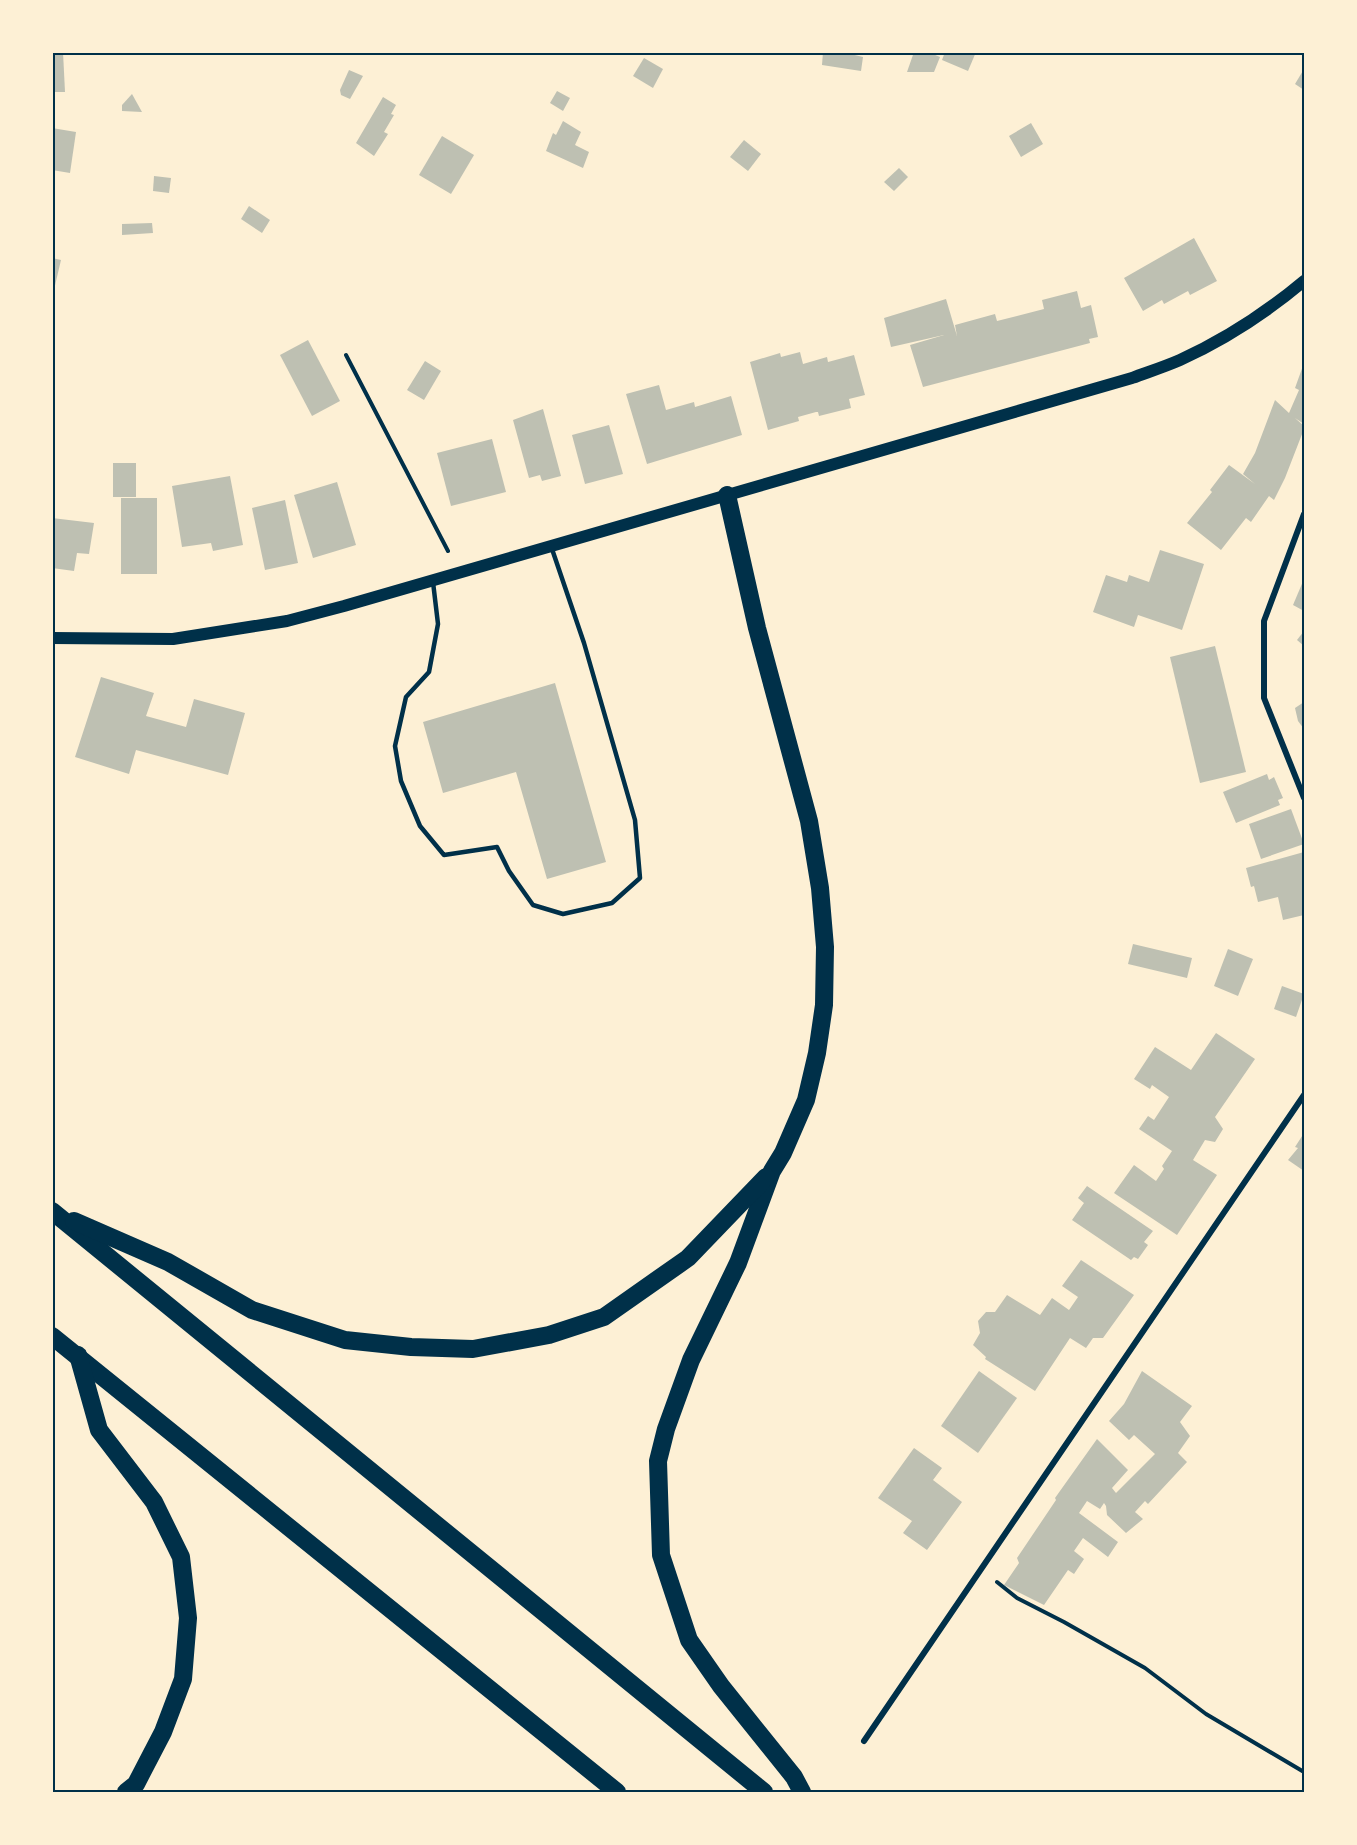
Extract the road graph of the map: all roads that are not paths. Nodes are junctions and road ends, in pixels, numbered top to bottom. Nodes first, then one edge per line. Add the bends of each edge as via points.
1 (1305, 281) edge
2 (727, 495) junction
3 (1305, 514) edge
4 (551, 546) junction
5 (433, 580) junction
6 (52, 638) edge
7 (1305, 798) edge
8 (1305, 1095) edge
9 (772, 1171) junction
10 (54, 1212) edge
11 (52, 1336) edge
12 (78, 1355) junction
13 (864, 1741) dead end
14 (126, 1792) edge
15 (617, 1792) edge
16 (764, 1792) edge
17 (802, 1792) edge

1 - 2 main road via 1247,323 1178,361 1112,384
2 - 4 main road
2 - 9 highway via 757,628 809,822 825,947 824,1005 806,1100
3 - 7 street via 1264,621 1264,698
4 - 5 main road
4 - 5 lane via 584,643 635,820 640,878 612,903 563,914 533,905 497,848 444,855 420,826 401,781 395,746 406,697 429,672 438,624
5 - 6 main road via 287,621 173,639
8 - 13 street
9 - 10 highway via 688,1258 604,1317 549,1335 474,1349 345,1340 273,1317 252,1310 168,1262
9 - 17 highway via 738,1263 691,1360 666,1429 658,1461 661,1556 689,1640
10 - 16 highway
11 - 12 highway
12 - 14 highway via 99,1430 154,1502 181,1557 188,1618 183,1679 163,1732 136,1784
12 - 15 highway

